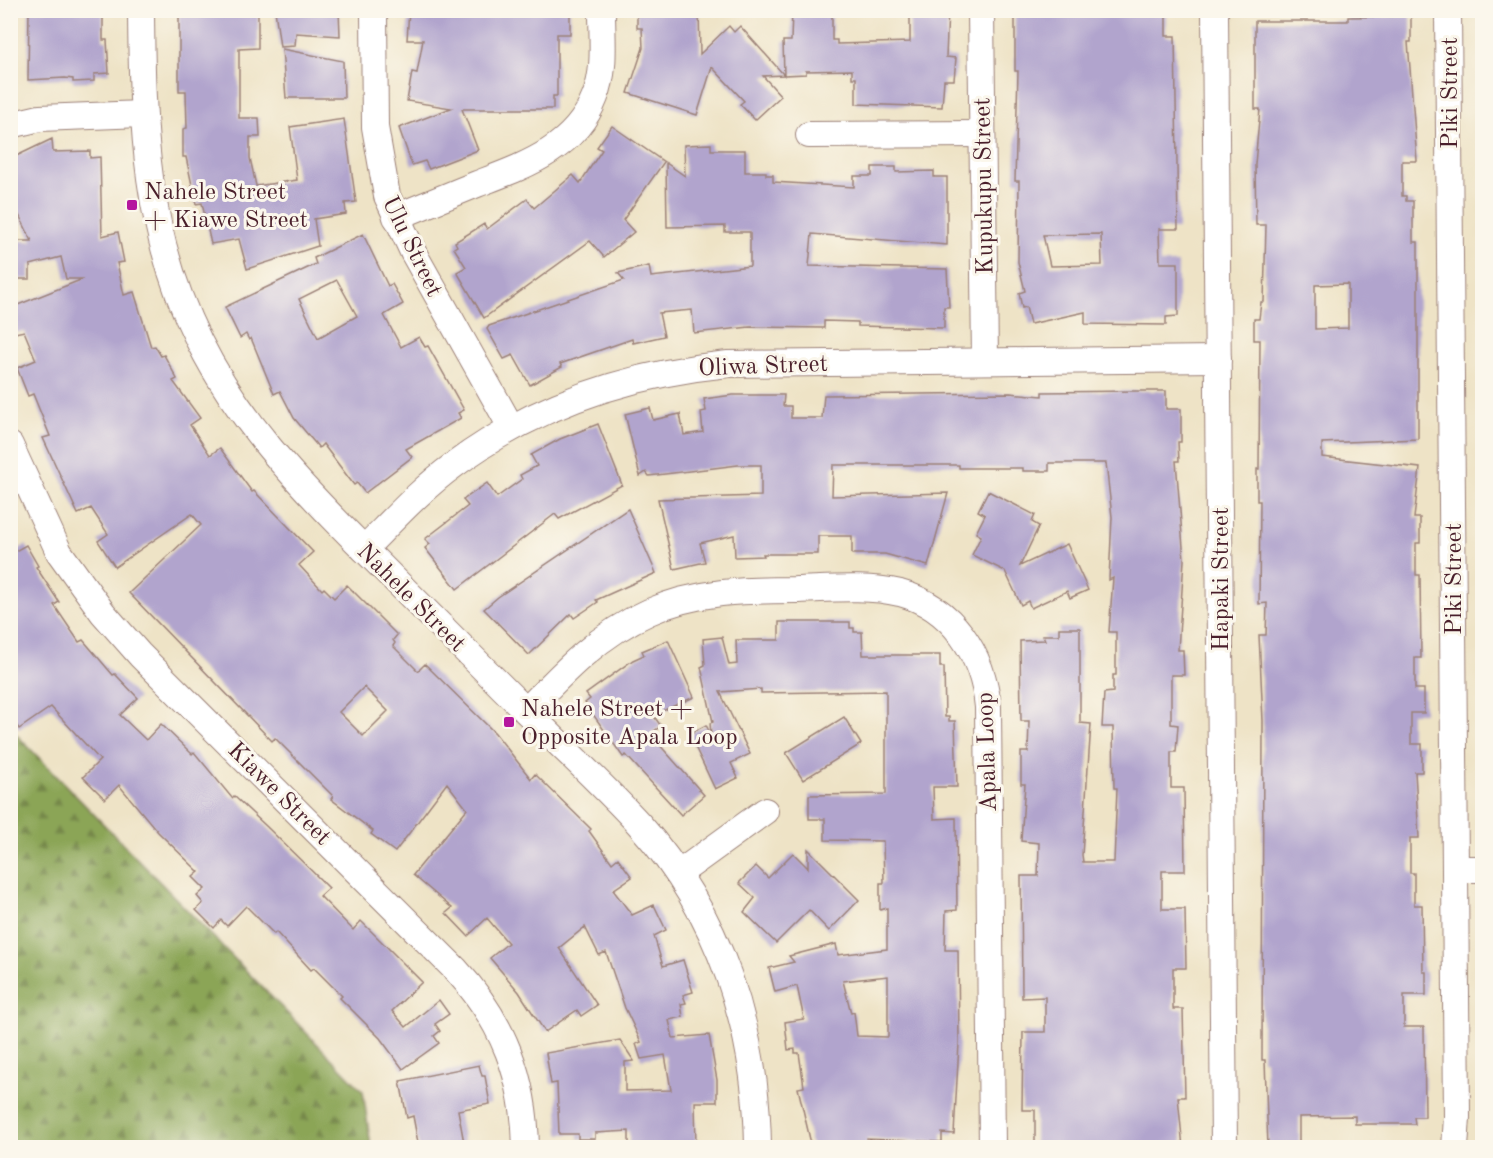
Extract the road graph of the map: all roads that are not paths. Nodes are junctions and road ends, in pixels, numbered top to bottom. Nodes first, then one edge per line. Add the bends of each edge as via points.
1 (141, 10) edge
2 (374, 10) edge
3 (602, 10) edge
4 (981, 10) edge
5 (1215, 10) edge
6 (1448, 10) edge
7 (142, 114) junction
8 (10, 125) edge
9 (982, 134) junction
10 (809, 135) dead end
11 (396, 217) junction
12 (1218, 359) junction
13 (985, 361) junction
14 (511, 427) junction
15 (10, 444) edge
16 (364, 549) junction
17 (526, 711) junction
18 (765, 811) dead end
19 (1455, 868) junction
20 (1482, 868) edge
21 (678, 874) junction
22 (525, 1148) edge
23 (758, 1148) edge
24 (992, 1148) edge
25 (1224, 1148) edge
26 (1455, 1148) edge

1 - 7 street, Nahele Street
2 - 11 street, Ulu Street via 375,127 387,195
3 - 11 street via 599,82 589,110 571,135 542,157
4 - 9 street, Kupukupu Street
5 - 12 street, Hapaki Street
6 - 19 street, Piki Street
7 - 8 street via 40,118
7 - 16 street, Nahele Street via 158,230 199,341 253,430
9 - 10 street
9 - 13 street, Kupukupu Street
11 - 14 street, Ulu Street
12 - 13 street, Oliwa Street
12 - 25 street, Hapaki Street
13 - 14 street, Oliwa Street via 728,364 692,368 583,394
14 - 16 street, Oliwa Street via 452,466
15 - 22 street, Kiawe Street via 59,552 108,619 456,970 486,1007 518,1076
16 - 17 street, Nahele Street
17 - 21 street, Nahele Street via 641,826
17 - 24 street, Apala Loop via 601,639 650,612 708,594 883,591 920,600 951,622 980,668 988,707
18 - 21 street
19 - 20 street
19 - 26 street, Piki Street
21 - 23 street, Nahele Street via 719,949 739,1003 752,1061

